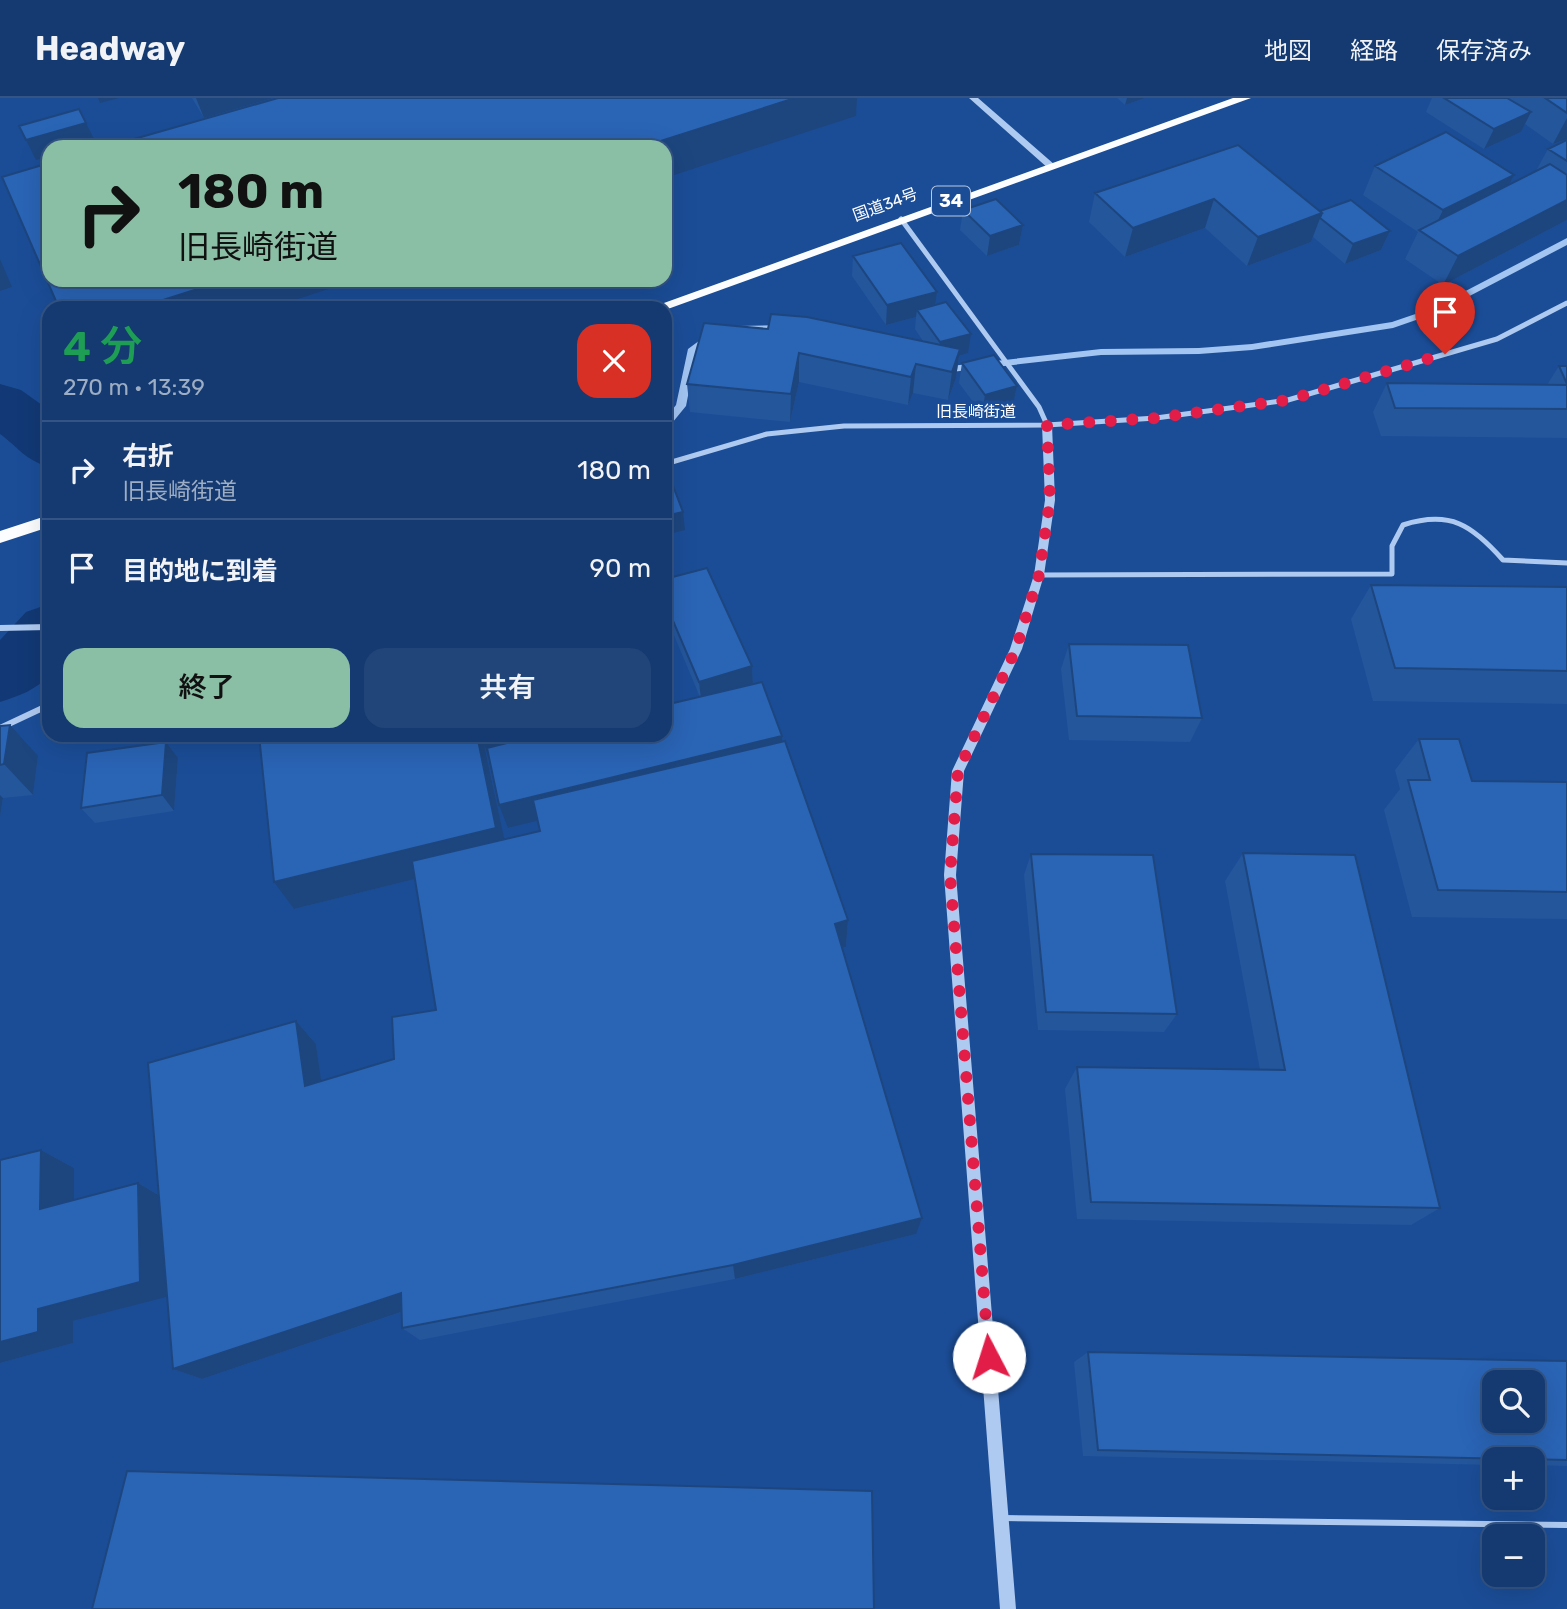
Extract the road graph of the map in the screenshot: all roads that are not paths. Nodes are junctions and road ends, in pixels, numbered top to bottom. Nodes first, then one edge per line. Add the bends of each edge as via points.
1 (973, 98) edge
2 (1245, 98) edge
3 (1052, 167) junction
4 (901, 219) junction
5 (672, 303) edge
6 (1567, 303) edge
7 (1047, 425) junction
8 (672, 462) edge
9 (42, 523) edge
10 (0, 537) edge
11 (1567, 563) edge
12 (1039, 575) junction
13 (42, 627) edge
14 (3, 628) edge
15 (42, 708) edge
16 (0, 728) edge
17 (1003, 1518) junction
18 (1567, 1525) edge
19 (1008, 1609) edge

1 - 3 street
2 - 3 highway, 国道34号 / 34
3 - 4 highway, 国道34号 / 34
4 - 5 highway, 国道34号 / 34
4 - 7 street via 1039,407
6 - 7 street, 旧長崎街道 via 1497,339 1288,400 1156,418
7 - 8 street, 旧長崎街道 via 818,429 767,435
7 - 12 street via 1050,500
9 - 10 highway
11 - 12 lane via 1503,560 1464,523 1427,515 1403,525 1392,545 1392,574
12 - 17 street via 1016,649 958,771 950,875
13 - 14 street
15 - 16 street
17 - 18 lane
17 - 19 street

